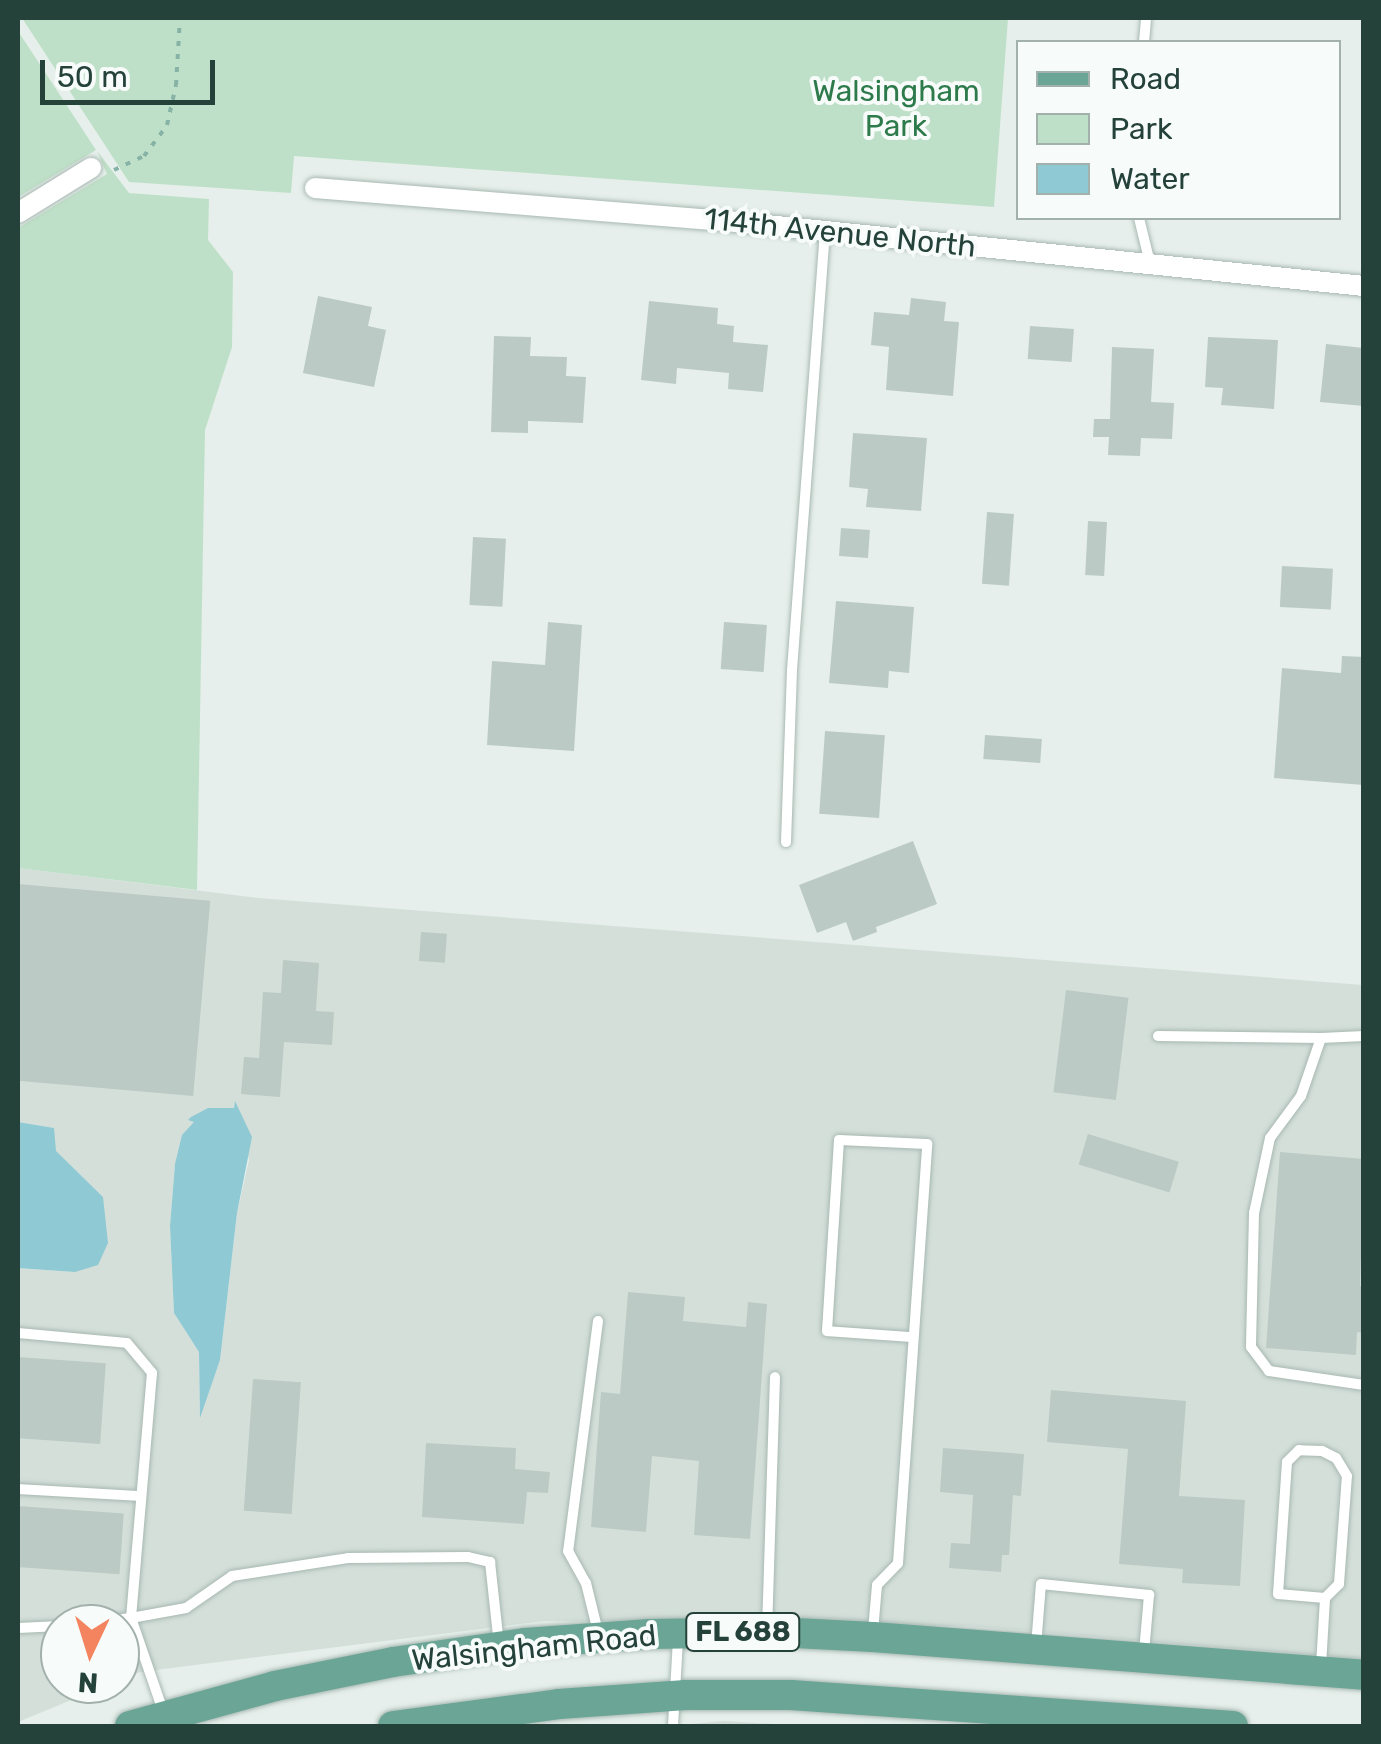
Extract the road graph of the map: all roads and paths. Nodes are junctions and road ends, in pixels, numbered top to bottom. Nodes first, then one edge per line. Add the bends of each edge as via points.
1 (180, 18) edge
2 (91, 168) joint
3 (315, 188) dead end
4 (18, 212) edge
5 (1139, 220) edge
6 (825, 231) junction
7 (1150, 264) junction
8 (1364, 286) edge
9 (786, 842) dead end
10 (1158, 1036) dead end
11 (1364, 1036) edge
12 (1322, 1038) junction
13 (598, 1321) dead end
14 (18, 1334) edge
15 (911, 1337) junction
16 (775, 1376) dead end
17 (1364, 1385) edge
18 (18, 1489) edge
19 (142, 1496) junction
20 (1325, 1598) junction
21 (132, 1604) edge
22 (140, 1616) edge
23 (767, 1632) junction
24 (678, 1634) junction
25 (599, 1637) junction
26 (873, 1637) junction
27 (140, 1644) edge
28 (500, 1646) junction
29 (1036, 1649) junction
30 (1144, 1658) junction
31 (1320, 1672) junction
32 (1364, 1676) edge
33 (675, 1711) edge
34 (165, 1716) junction
35 (1044, 1719) edge
36 (130, 1726) edge
37 (393, 1726) edge
38 (1233, 1726) edge

1 - 2 path via 167,125 144,156 105,174
2 - 4 street
3 - 6 street, 114th Avenue North
5 - 7 lane
6 - 7 street, 114th Avenue North
6 - 9 lane
7 - 8 street, 114th Avenue North
10 - 12 lane
11 - 12 lane
12 - 17 lane via 1302,1096 1270,1138 1254,1213 1250,1347 1269,1371
13 - 25 lane via 568,1551 586,1583
14 - 19 lane via 128,1344 152,1373
15 - 15 lane via 927,1144 839,1140 827,1331
15 - 26 lane via 898,1563 877,1585
16 - 23 lane
18 - 19 lane
19 - 21 lane
20 - 20 lane via 1339,1584 1347,1476 1336,1458 1299,1450 1287,1462 1278,1594
20 - 31 lane
22 - 28 lane via 186,1608 232,1576 348,1558 468,1557 490,1562
23 - 24 main road, Walsingham Road / FL 688
23 - 26 main road, Walsingham Road / FL 688
24 - 25 main road, Walsingham Road / FL 688
24 - 33 lane
25 - 28 main road, Walsingham Road / FL 688
26 - 29 main road, Walsingham Road / FL 688
27 - 34 lane
28 - 34 main road, Walsingham Road / FL 688 via 275,1686
29 - 30 main road, Walsingham Road / FL 688
29 - 30 lane via 1041,1584 1149,1595
30 - 31 main road, Walsingham Road / FL 688
31 - 32 main road, Walsingham Road / FL 688
33 - 35 main road, Walsingham Road / FL 688 via 791,1695
33 - 37 main road, Walsingham Road / FL 688 via 560,1704
34 - 36 main road, Walsingham Road / FL 688
35 - 38 main road, Walsingham Road / FL 688

